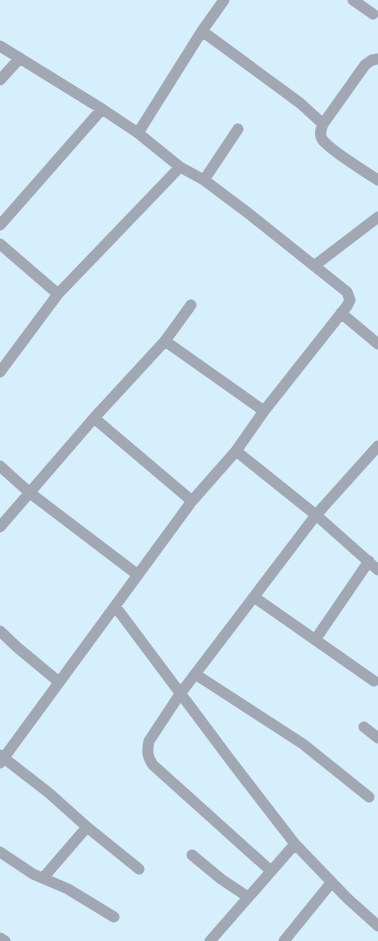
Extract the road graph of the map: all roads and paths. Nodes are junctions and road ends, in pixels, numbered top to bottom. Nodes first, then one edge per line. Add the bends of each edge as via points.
1 (224, 0) edge
2 (353, 0) edge
3 (373, 14) dead end
4 (202, 30) junction
5 (0, 46) edge
6 (20, 58) junction
7 (378, 58) edge
8 (0, 80) edge
9 (102, 109) junction
10 (323, 124) junction
11 (238, 129) dead end
12 (138, 133) junction
13 (180, 167) junction
14 (204, 180) junction
15 (378, 180) edge
16 (378, 217) edge
17 (0, 225) edge
18 (0, 244) edge
19 (314, 266) junction
20 (58, 294) junction
21 (191, 306) dead end
22 (341, 313) junction
23 (165, 341) junction
24 (378, 344) edge
25 (0, 372) edge
26 (264, 411) junction
27 (94, 418) junction
28 (378, 446) edge
29 (236, 451) junction
30 (0, 466) edge
31 (30, 493) junction
32 (192, 501) junction
33 (316, 514) junction
34 (0, 526) edge
35 (369, 561) junction
36 (378, 570) edge
37 (138, 575) junction
38 (254, 597) junction
39 (115, 606) junction
40 (0, 631) edge
41 (315, 640) junction
42 (195, 674) junction
43 (374, 681) dead end
44 (59, 682) junction
45 (180, 694) junction
46 (364, 727) dead end
47 (378, 738) edge
48 (2, 759) edge
49 (369, 797) dead end
50 (87, 827) junction
51 (295, 844) junction
52 (0, 852) edge
53 (192, 855) dead end
54 (139, 869) dead end
55 (271, 871) junction
56 (43, 878) junction
57 (331, 882) junction
58 (248, 897) junction
59 (114, 917) dead end
60 (378, 926) edge
61 (0, 938) edge
62 (5, 941) edge
63 (210, 941) edge
64 (284, 941) edge

1 - 4 street
2 - 3 street
4 - 10 street via 300,103
4 - 12 street
5 - 6 street
6 - 8 street
6 - 9 street
7 - 10 street via 365,65
9 - 12 street
9 - 17 street
10 - 15 street via 320,131 324,142
11 - 14 street
12 - 13 street
13 - 14 street
13 - 20 street
14 - 19 street
16 - 19 street
18 - 20 street
19 - 22 street via 349,296 350,303
20 - 25 street
21 - 23 street
22 - 24 street
22 - 26 street
23 - 26 street
23 - 27 street
26 - 29 street
27 - 31 street
27 - 32 street
28 - 33 street
29 - 32 street
29 - 33 street
30 - 31 street
31 - 34 street
31 - 37 street
32 - 37 street
33 - 35 street
33 - 38 street
35 - 36 street
35 - 41 street
37 - 39 street
38 - 41 street
38 - 42 street
39 - 44 street
39 - 45 street
40 - 44 street
41 - 43 street
42 - 45 street
42 - 49 street via 303,744
44 - 48 street
45 - 51 street
45 - 55 street via 149,741 147,749 150,760
46 - 47 street
48 - 50 street via 49,793
50 - 54 street
50 - 56 street
51 - 55 street
51 - 57 street
52 - 56 street
53 - 58 street
55 - 58 street
56 - 59 street via 68,889
57 - 60 street
57 - 64 street
58 - 63 street
61 - 62 street

